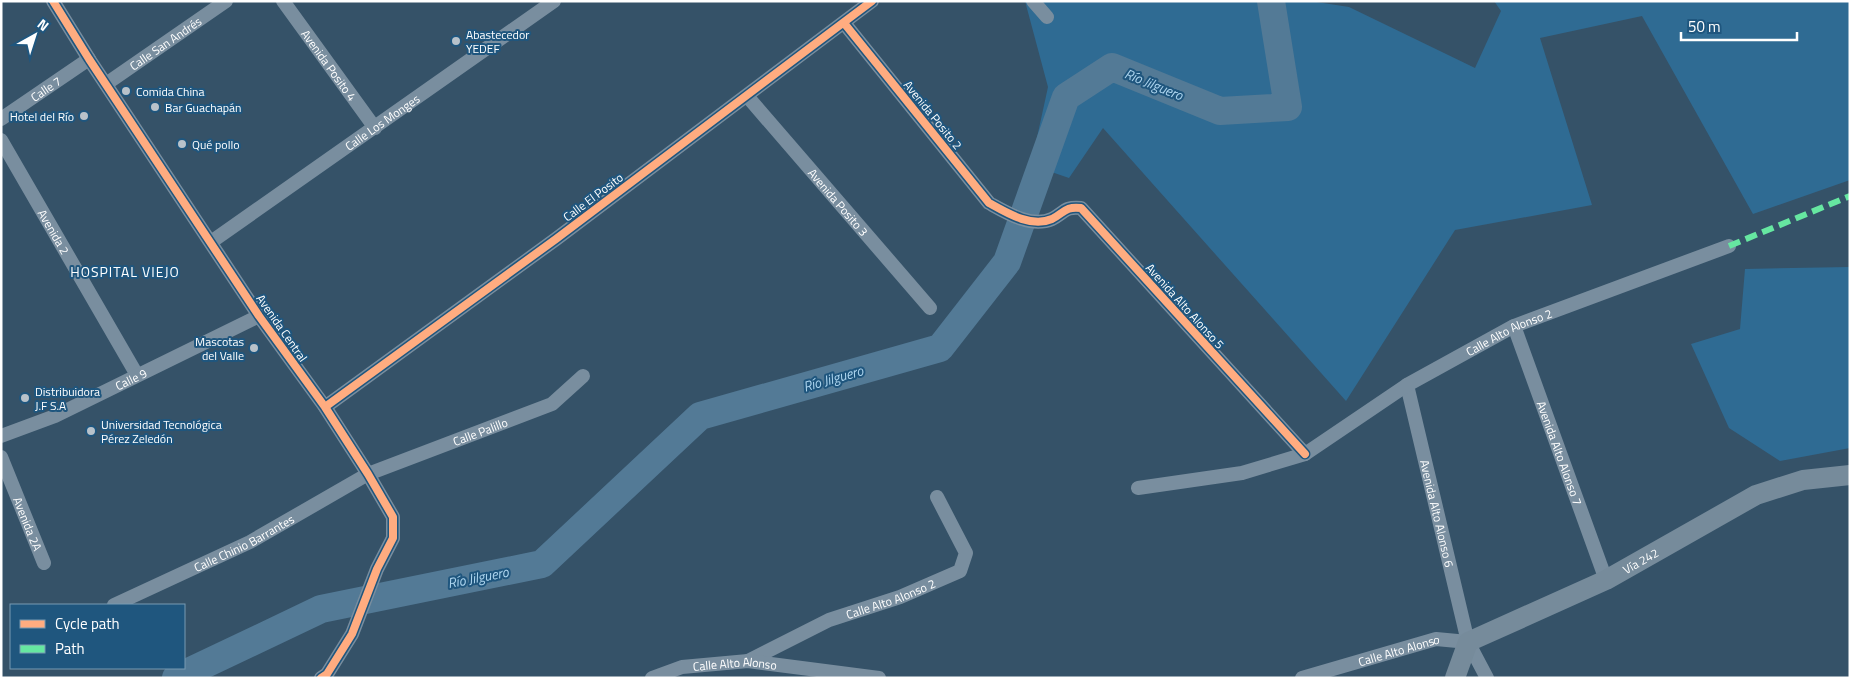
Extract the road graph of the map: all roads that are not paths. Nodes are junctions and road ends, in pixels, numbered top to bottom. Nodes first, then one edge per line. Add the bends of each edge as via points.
1 (53, 1) edge
2 (226, 1) edge
3 (283, 1) edge
4 (554, 1) edge
5 (872, 1) edge
6 (1034, 1) edge
7 (1047, 17) dead end
8 (844, 24) junction
9 (89, 59) junction
10 (106, 84) junction
11 (747, 96) junction
12 (1, 119) edge
13 (376, 128) junction
14 (1, 140) edge
15 (1035, 222) joint
16 (211, 242) junction
17 (1729, 246) dead end
18 (930, 308) dead end
19 (259, 316) junction
20 (1514, 326) junction
21 (137, 375) junction
22 (583, 376) dead end
23 (1408, 385) junction
24 (325, 407) junction
25 (1, 436) edge
26 (1305, 454) junction
27 (1, 457) edge
28 (368, 474) junction
29 (1850, 475) edge
30 (1138, 488) dead end
31 (937, 497) dead end
32 (44, 563) dead end
33 (1606, 580) junction
34 (116, 604) edge
35 (1468, 642) junction
36 (748, 661) junction
37 (321, 678) edge
38 (652, 678) edge
39 (879, 678) edge
40 (1302, 678) edge
41 (1455, 678) edge
42 (1487, 678) edge

1 - 9 street, Avenida Central
2 - 10 street, Calle San Andrés
3 - 13 street, Avenida Posito 4
4 - 13 street, Calle Los Monges
5 - 8 street, Calle El Posito
6 - 7 street
8 - 11 street, Calle El Posito
8 - 15 street, Avenida Posito 2 via 989,203 1010,215
9 - 10 street, Avenida Central
9 - 12 street, Calle 7
10 - 16 street, Avenida Central
11 - 18 street, Avenida Posito 3
11 - 24 street, Calle El Posito
13 - 16 street, Calle Los Monges
14 - 21 street, Avenida 2
15 - 26 street, Avenida Alto Alonso 5 via 1052,219 1073,207 1081,208
16 - 19 street, Avenida Central
17 - 20 street, Calle Alto Alonso 2
19 - 21 street, Calle 9
19 - 24 street, Avenida Central
20 - 23 street, Calle Alto Alonso 2
20 - 33 street, Avenida Alto Alonso 7
21 - 25 street, Calle 9 via 55,416
22 - 28 street, Calle Palillo via 552,404
23 - 26 street, Calle Alto Alonso 2
23 - 35 street, Avenida Alto Alonso 6
24 - 28 street, Avenida Central
26 - 30 street, Calle Alto Alonso 2 via 1242,473
27 - 32 street, Avenida 2A
28 - 34 street, Calle Chinio Barrantes via 250,542
28 - 37 street, Avenida Central via 393,517 393,538 352,634 339,657
29 - 33 main road, Vía 242 via 1803,480 1756,495
31 - 36 street, Calle Alto Alonso 2 via 966,553 960,570 900,597 829,620
33 - 35 main road, Vía 242
35 - 40 street, Calle Alto Alonso via 1436,639
35 - 41 main road
35 - 42 street, Avenida Alto Alonso 6
36 - 38 street, Calle Alto Alonso via 682,667
36 - 39 street, Calle Alto Alonso

